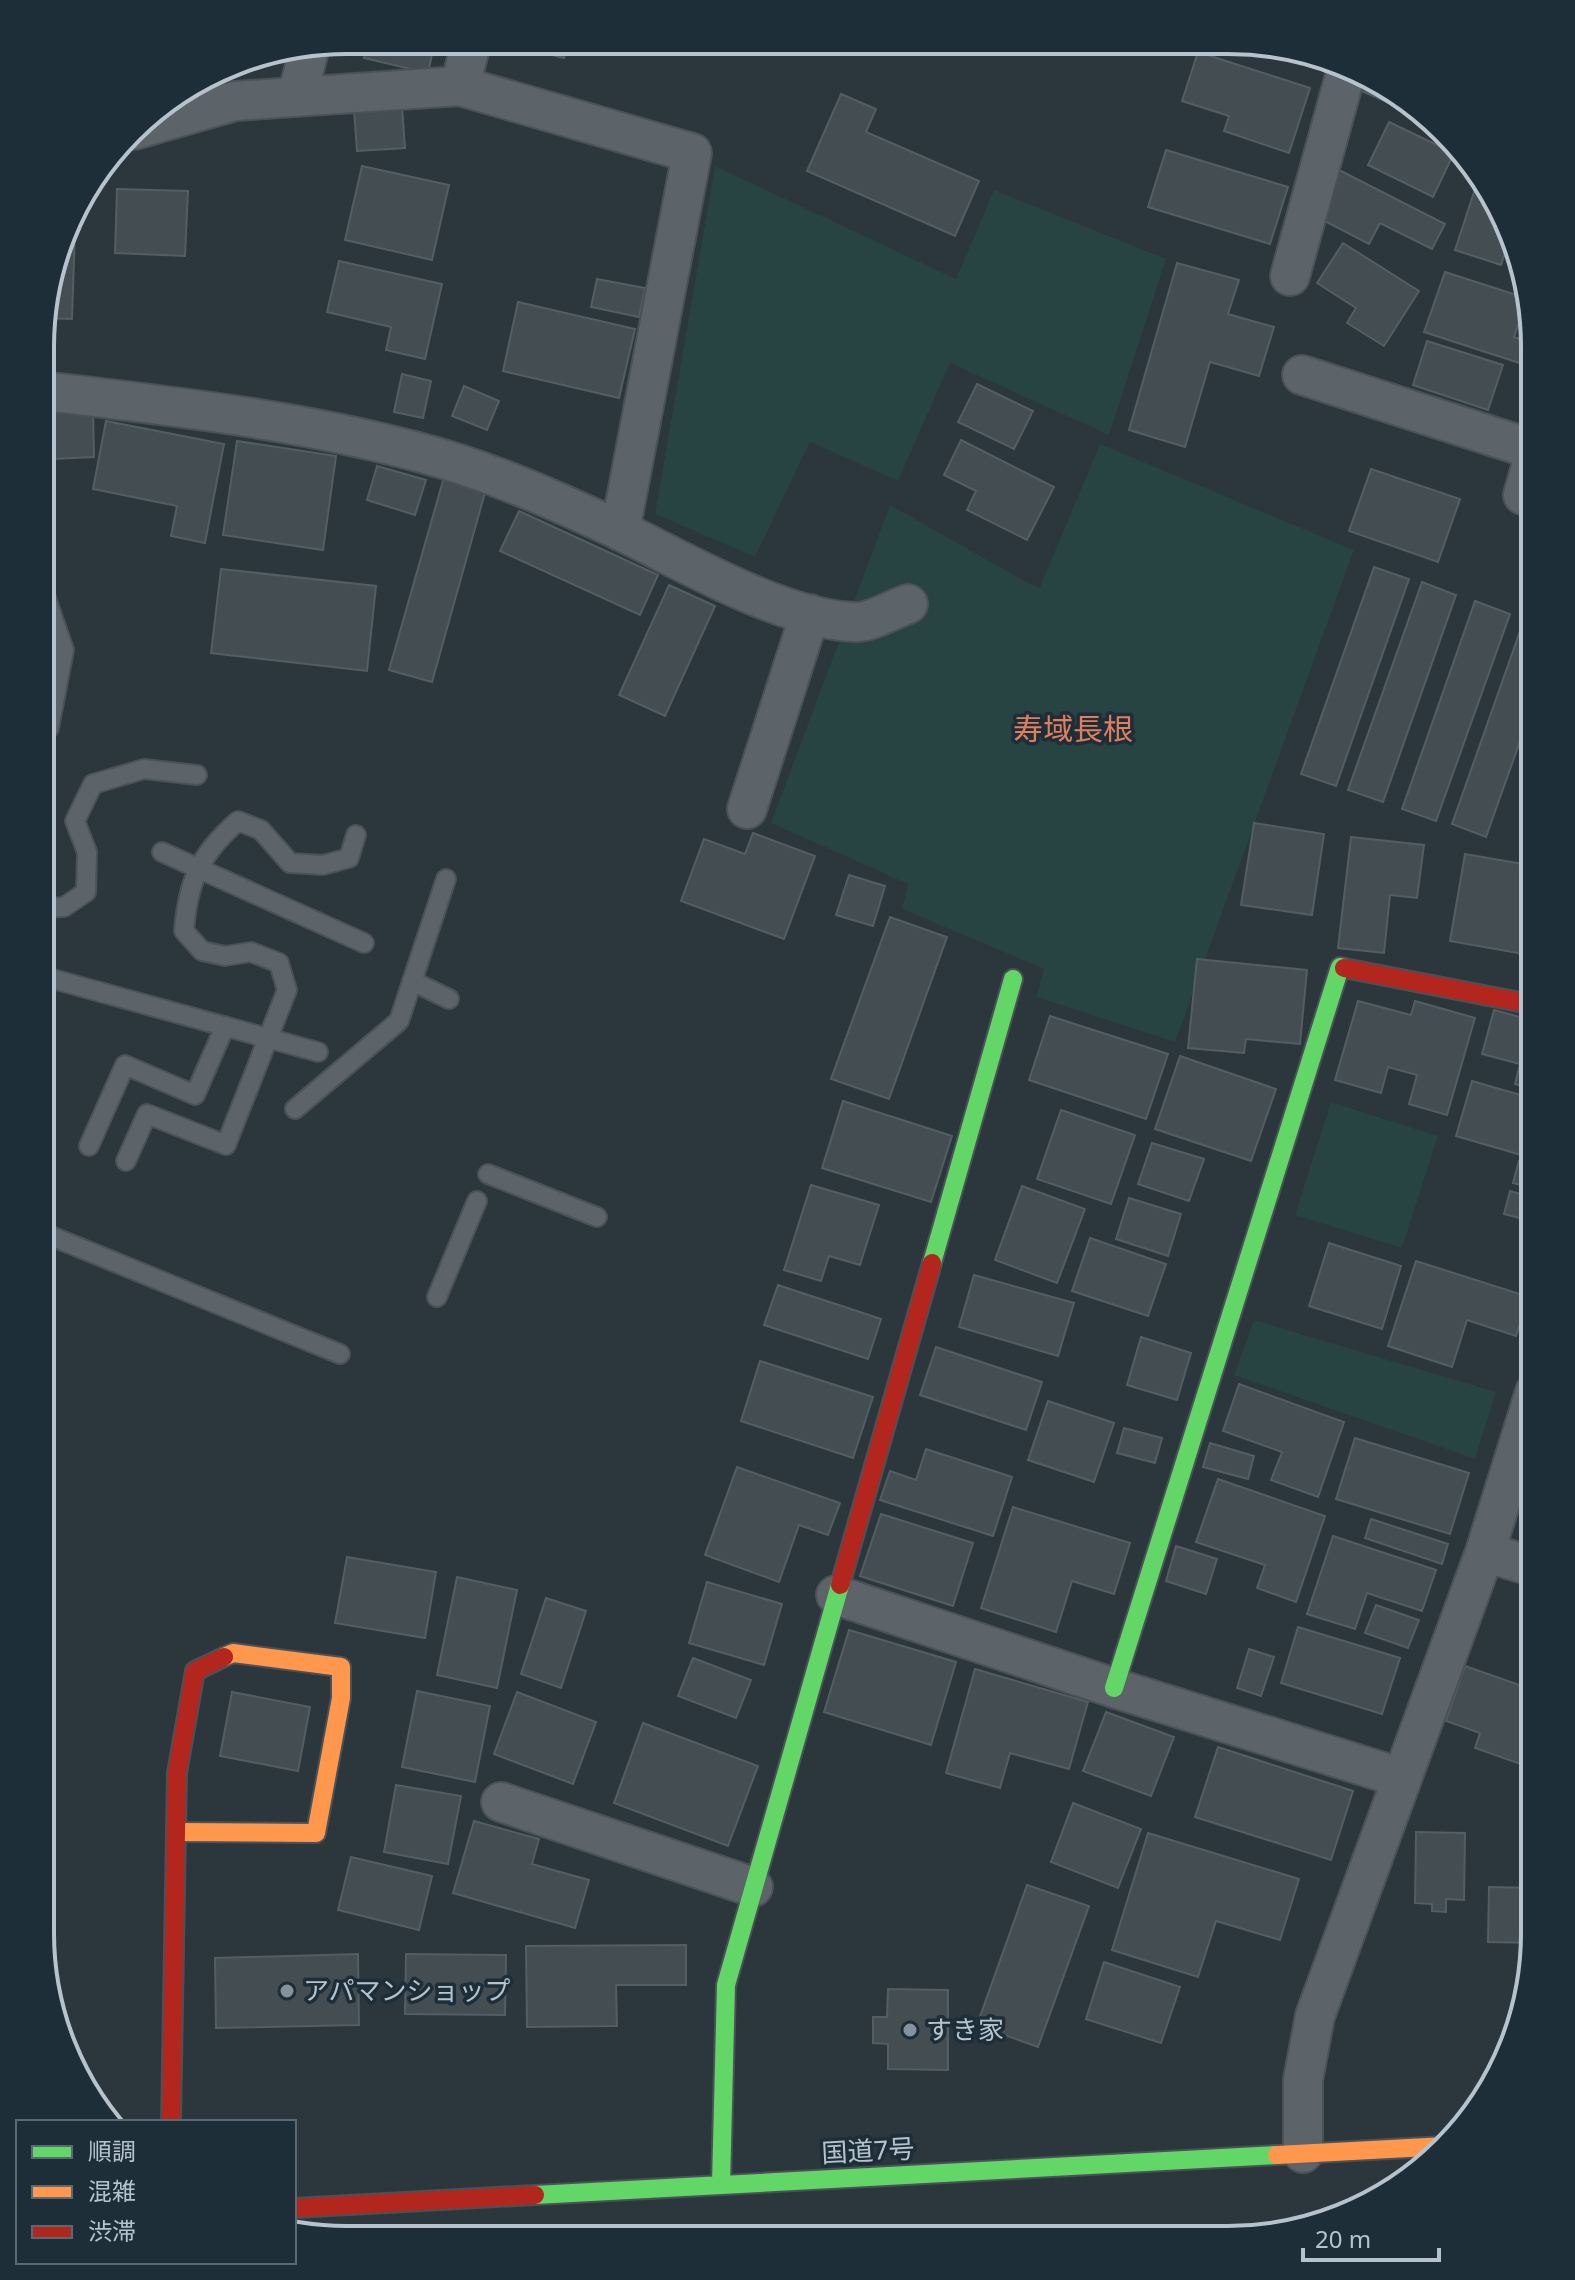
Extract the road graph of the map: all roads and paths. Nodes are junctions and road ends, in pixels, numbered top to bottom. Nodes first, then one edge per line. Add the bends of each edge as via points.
1 (468, 54) edge
2 (307, 57) edge
3 (1344, 78) edge
4 (460, 86) junction
5 (297, 97) junction
6 (166, 117) edge
7 (1290, 276) dead end
8 (1302, 375) dead end
9 (54, 392) edge
10 (1521, 447) edge
11 (620, 531) junction
12 (908, 604) dead end
13 (810, 614) junction
14 (54, 621) edge
15 (54, 702) edge
16 (197, 775) dead end
17 (747, 809) dead end
18 (356, 835) dead end
19 (162, 852) dead end
20 (199, 871) junction
21 (446, 879) dead end
22 (54, 907) edge
23 (364, 943) dead end
24 (54, 979) edge
25 (1013, 979) dead end
26 (412, 981) junction
27 (449, 999) dead end
28 (1521, 1002) edge
29 (225, 1026) junction
30 (270, 1039) junction
31 (318, 1052) dead end
32 (295, 1109) dead end
33 (89, 1146) dead end
34 (126, 1161) dead end
35 (488, 1174) dead end
36 (477, 1201) dead end
37 (597, 1217) dead end
38 (54, 1237) edge
39 (437, 1297) dead end
40 (340, 1354) dead end
41 (1521, 1437) edge
42 (1485, 1552) junction
43 (1521, 1563) edge
44 (836, 1595) junction
45 (1114, 1688) junction
46 (1402, 1778) junction
47 (501, 1802) dead end
48 (176, 1832) junction
49 (753, 1887) junction
50 (171, 2120) edge
51 (1428, 2147) edge
52 (1303, 2153) junction
53 (721, 2185) junction
54 (296, 2208) edge

1 - 4 street
2 - 5 street
3 - 7 street
4 - 5 street
4 - 11 street via 692,153
5 - 6 street via 235,101
8 - 10 street
9 - 11 street via 264,418 420,452 507,482
11 - 13 street via 711,577
12 - 13 street via 859,623
13 - 17 street
14 - 15 lane via 64,650
16 - 22 lane via 144,769 93,784 75,821 87,852 86,892
18 - 20 lane via 349,858 323,865 290,863 261,830 238,821 215,841
19 - 20 lane
20 - 23 lane
20 - 30 lane via 187,892 184,931 202,951 225,956 251,952 279,963 287,990
21 - 26 lane
24 - 29 lane
25 - 44 main road
26 - 27 lane
26 - 32 lane via 399,1021
28 - 45 main road via 1340,967
29 - 30 lane
29 - 33 lane via 195,1095 125,1065
30 - 31 lane
30 - 34 lane via 226,1145 147,1114
35 - 37 lane
36 - 39 lane
38 - 40 lane
41 - 42 street
42 - 43 street
42 - 46 street
44 - 45 street
44 - 49 main road
45 - 46 street
46 - 52 street via 1315,2016 1303,2080
47 - 49 street
48 - 48 main road via 177,1773 195,1671 233,1653 341,1667 341,1698 316,1833
48 - 50 main road
49 - 53 main road via 726,1985
51 - 52 main road, 国道7号
52 - 53 main road, 国道7号
53 - 54 main road, 国道7号

